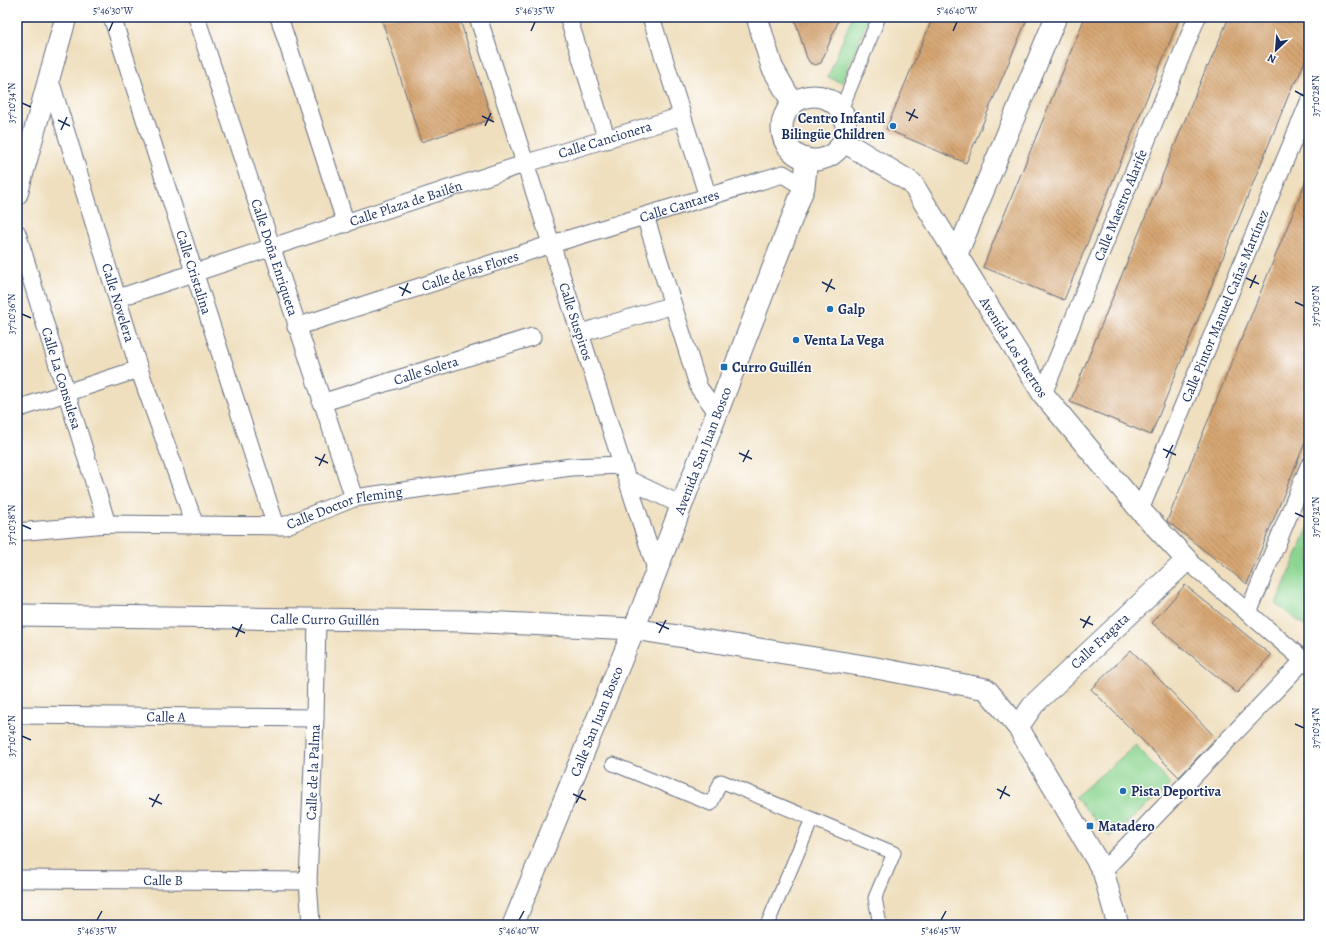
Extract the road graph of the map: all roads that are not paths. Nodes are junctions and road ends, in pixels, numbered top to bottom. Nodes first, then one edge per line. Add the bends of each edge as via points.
1 (66, 17) edge
2 (112, 17) edge
3 (196, 17) edge
4 (278, 17) edge
5 (478, 17) edge
6 (568, 17) edge
7 (651, 17) edge
8 (756, 17) edge
9 (879, 17) edge
10 (1056, 17) edge
11 (1197, 17) edge
12 (49, 78) junction
13 (1309, 102) edge
14 (793, 104) junction
15 (841, 110) junction
16 (682, 116) junction
17 (607, 140) junction
18 (843, 141) junction
19 (807, 159) junction
20 (527, 163) junction
21 (804, 187) junction
22 (17, 194) edge
23 (708, 197) junction
24 (645, 216) junction
25 (346, 224) junction
26 (17, 233) edge
27 (552, 244) junction
28 (272, 246) junction
29 (957, 254) junction
30 (194, 274) junction
31 (118, 298) junction
32 (673, 305) junction
33 (296, 327) junction
34 (581, 333) junction
35 (532, 337) dead end
36 (139, 369) junction
37 (66, 394) junction
38 (1043, 394) junction
39 (321, 403) junction
40 (17, 409) edge
41 (717, 412) junction
42 (1309, 466) edge
43 (626, 472) junction
44 (354, 498) junction
45 (681, 505) junction
46 (1140, 510) junction
47 (107, 524) junction
48 (195, 525) junction
49 (276, 526) junction
50 (17, 532) edge
51 (1187, 560) junction
52 (656, 568) junction
53 (1248, 613) junction
54 (17, 615) edge
55 (317, 619) junction
56 (634, 628) junction
57 (1307, 663) edge
58 (17, 715) edge
59 (316, 718) junction
60 (1018, 727) junction
61 (613, 764) dead end
62 (812, 819) junction
63 (1103, 871) junction
64 (17, 879) edge
65 (308, 881) junction
66 (312, 925) edge
67 (513, 925) edge
68 (767, 925) edge
69 (880, 925) edge
70 (1118, 925) edge

1 - 12 street
2 - 30 street, Calle Cristalina
3 - 28 street, Calle Doña Enriqueta
4 - 25 street, Calle Plaza de Bailén
5 - 20 street
6 - 17 street
7 - 16 street
8 - 14 street via 772,67
9 - 15 street
10 - 29 street
11 - 38 street, Calle Maestro Alarife
12 - 22 street
12 - 31 street, Calle Novelera
13 - 46 street, Calle Pintor Manuel Cañas Martínez
14 - 15 street via 813,96 833,102
14 - 19 street via 783,121 782,131 794,152
15 - 18 street via 846,130
16 - 17 street, Calle Cancionera
16 - 23 street
17 - 20 street, Calle Cancionera
18 - 19 street via 837,150 828,156 818,160
18 - 29 street, Avenida Los Puertos via 912,183
19 - 21 street, Avenida San Juan Bosco
20 - 25 street, Calle Plaza de Bailén
20 - 27 street, Calle Suspiros
21 - 23 street, Calle Cantares via 783,174
21 - 41 street, Avenida San Juan Bosco
23 - 24 street, Calle Cantares
24 - 27 street, Calle Cantares
24 - 32 street
25 - 28 street
26 - 37 street, Calle La Consulesa
27 - 33 street, Calle de las Flores
27 - 34 street, Calle Suspiros
28 - 30 street
28 - 33 street, Calle Doña Enriqueta
29 - 38 street, Avenida Los Puertos
30 - 31 street
30 - 49 street, Calle Cristalina
31 - 36 street, Calle Novelera
32 - 34 street
32 - 41 street via 699,388
33 - 39 street, Calle Doña Enriqueta
34 - 43 street, Calle Suspiros
35 - 39 street, Calle Solera
36 - 37 street
36 - 48 street, Calle Novelera
37 - 40 street
37 - 47 street, Calle La Consulesa
38 - 46 street, Avenida Los Puertos
39 - 44 street, Calle Doña Enriqueta
41 - 45 street, Avenida San Juan Bosco
42 - 53 street
43 - 44 street, Calle Doctor Fleming via 571,466
43 - 45 street
43 - 52 street, Calle Suspiros
44 - 49 street, Calle Doctor Fleming via 284,526
45 - 52 street, Avenida San Juan Bosco
46 - 51 street, Avenida Los Puertos
47 - 48 street, Calle Doctor Fleming
47 - 50 street, Calle Doctor Fleming
48 - 49 street, Calle Doctor Fleming
51 - 53 street
51 - 60 street, Calle Fragata via 1034,704
52 - 56 street, Avenida San Juan Bosco
53 - 57 street
54 - 55 street, Calle Curro Guillén
55 - 56 street, Calle Curro Guillén via 462,621
55 - 59 street, Calle de la Palma
56 - 60 street, Calle Curro Guillén via 871,667 986,689
56 - 67 street, Calle San Juan Bosco
57 - 63 street
58 - 59 street, Calle A
59 - 65 street, Calle de la Palma
60 - 63 street, Calle Curro Guillén
61 - 62 street via 711,804 721,781
62 - 68 street
62 - 69 street via 894,853 875,898
63 - 70 street, Calle Curro Guillén
64 - 65 street, Calle B
65 - 66 street, Calle de la Palma

